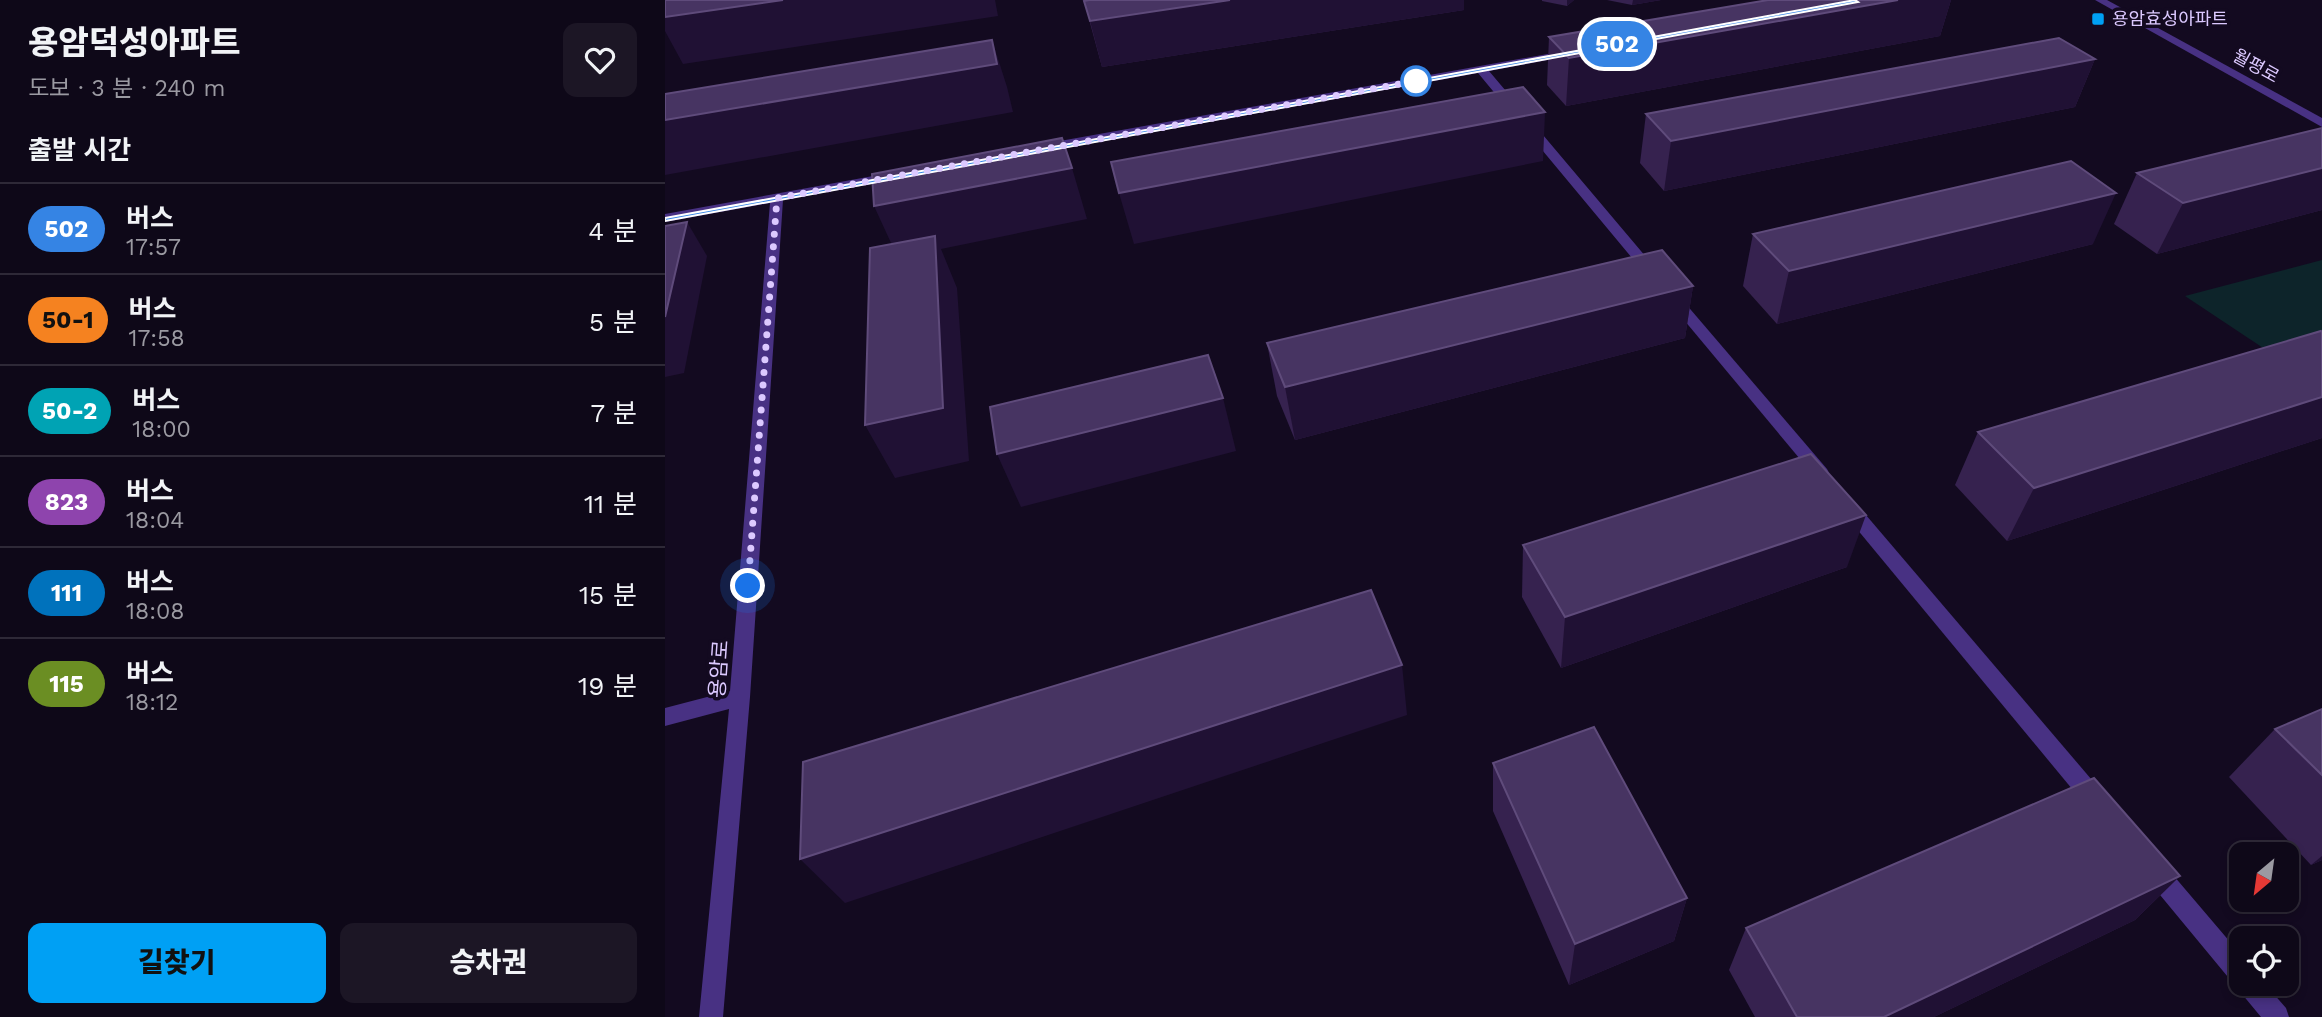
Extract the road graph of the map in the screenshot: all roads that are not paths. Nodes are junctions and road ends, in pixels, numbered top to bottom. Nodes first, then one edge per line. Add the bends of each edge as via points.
1 (2100, 0) edge
2 (1588, 49) edge
3 (1481, 69) junction
4 (2322, 123) edge
5 (1024, 152) edge
6 (914, 172) edge
7 (777, 198) junction
8 (665, 218) edge
9 (740, 697) junction
10 (665, 718) edge
11 (2108, 815) edge
12 (2143, 857) edge
13 (2229, 960) edge
14 (2259, 996) edge
15 (711, 1017) edge
16 (2277, 1017) edge

1 - 4 street, 월평로
2 - 3 street
3 - 5 street
3 - 11 street
6 - 7 street
7 - 8 street
7 - 9 street, 용암로
9 - 10 street
9 - 15 street, 용암로
12 - 13 street
14 - 16 street

